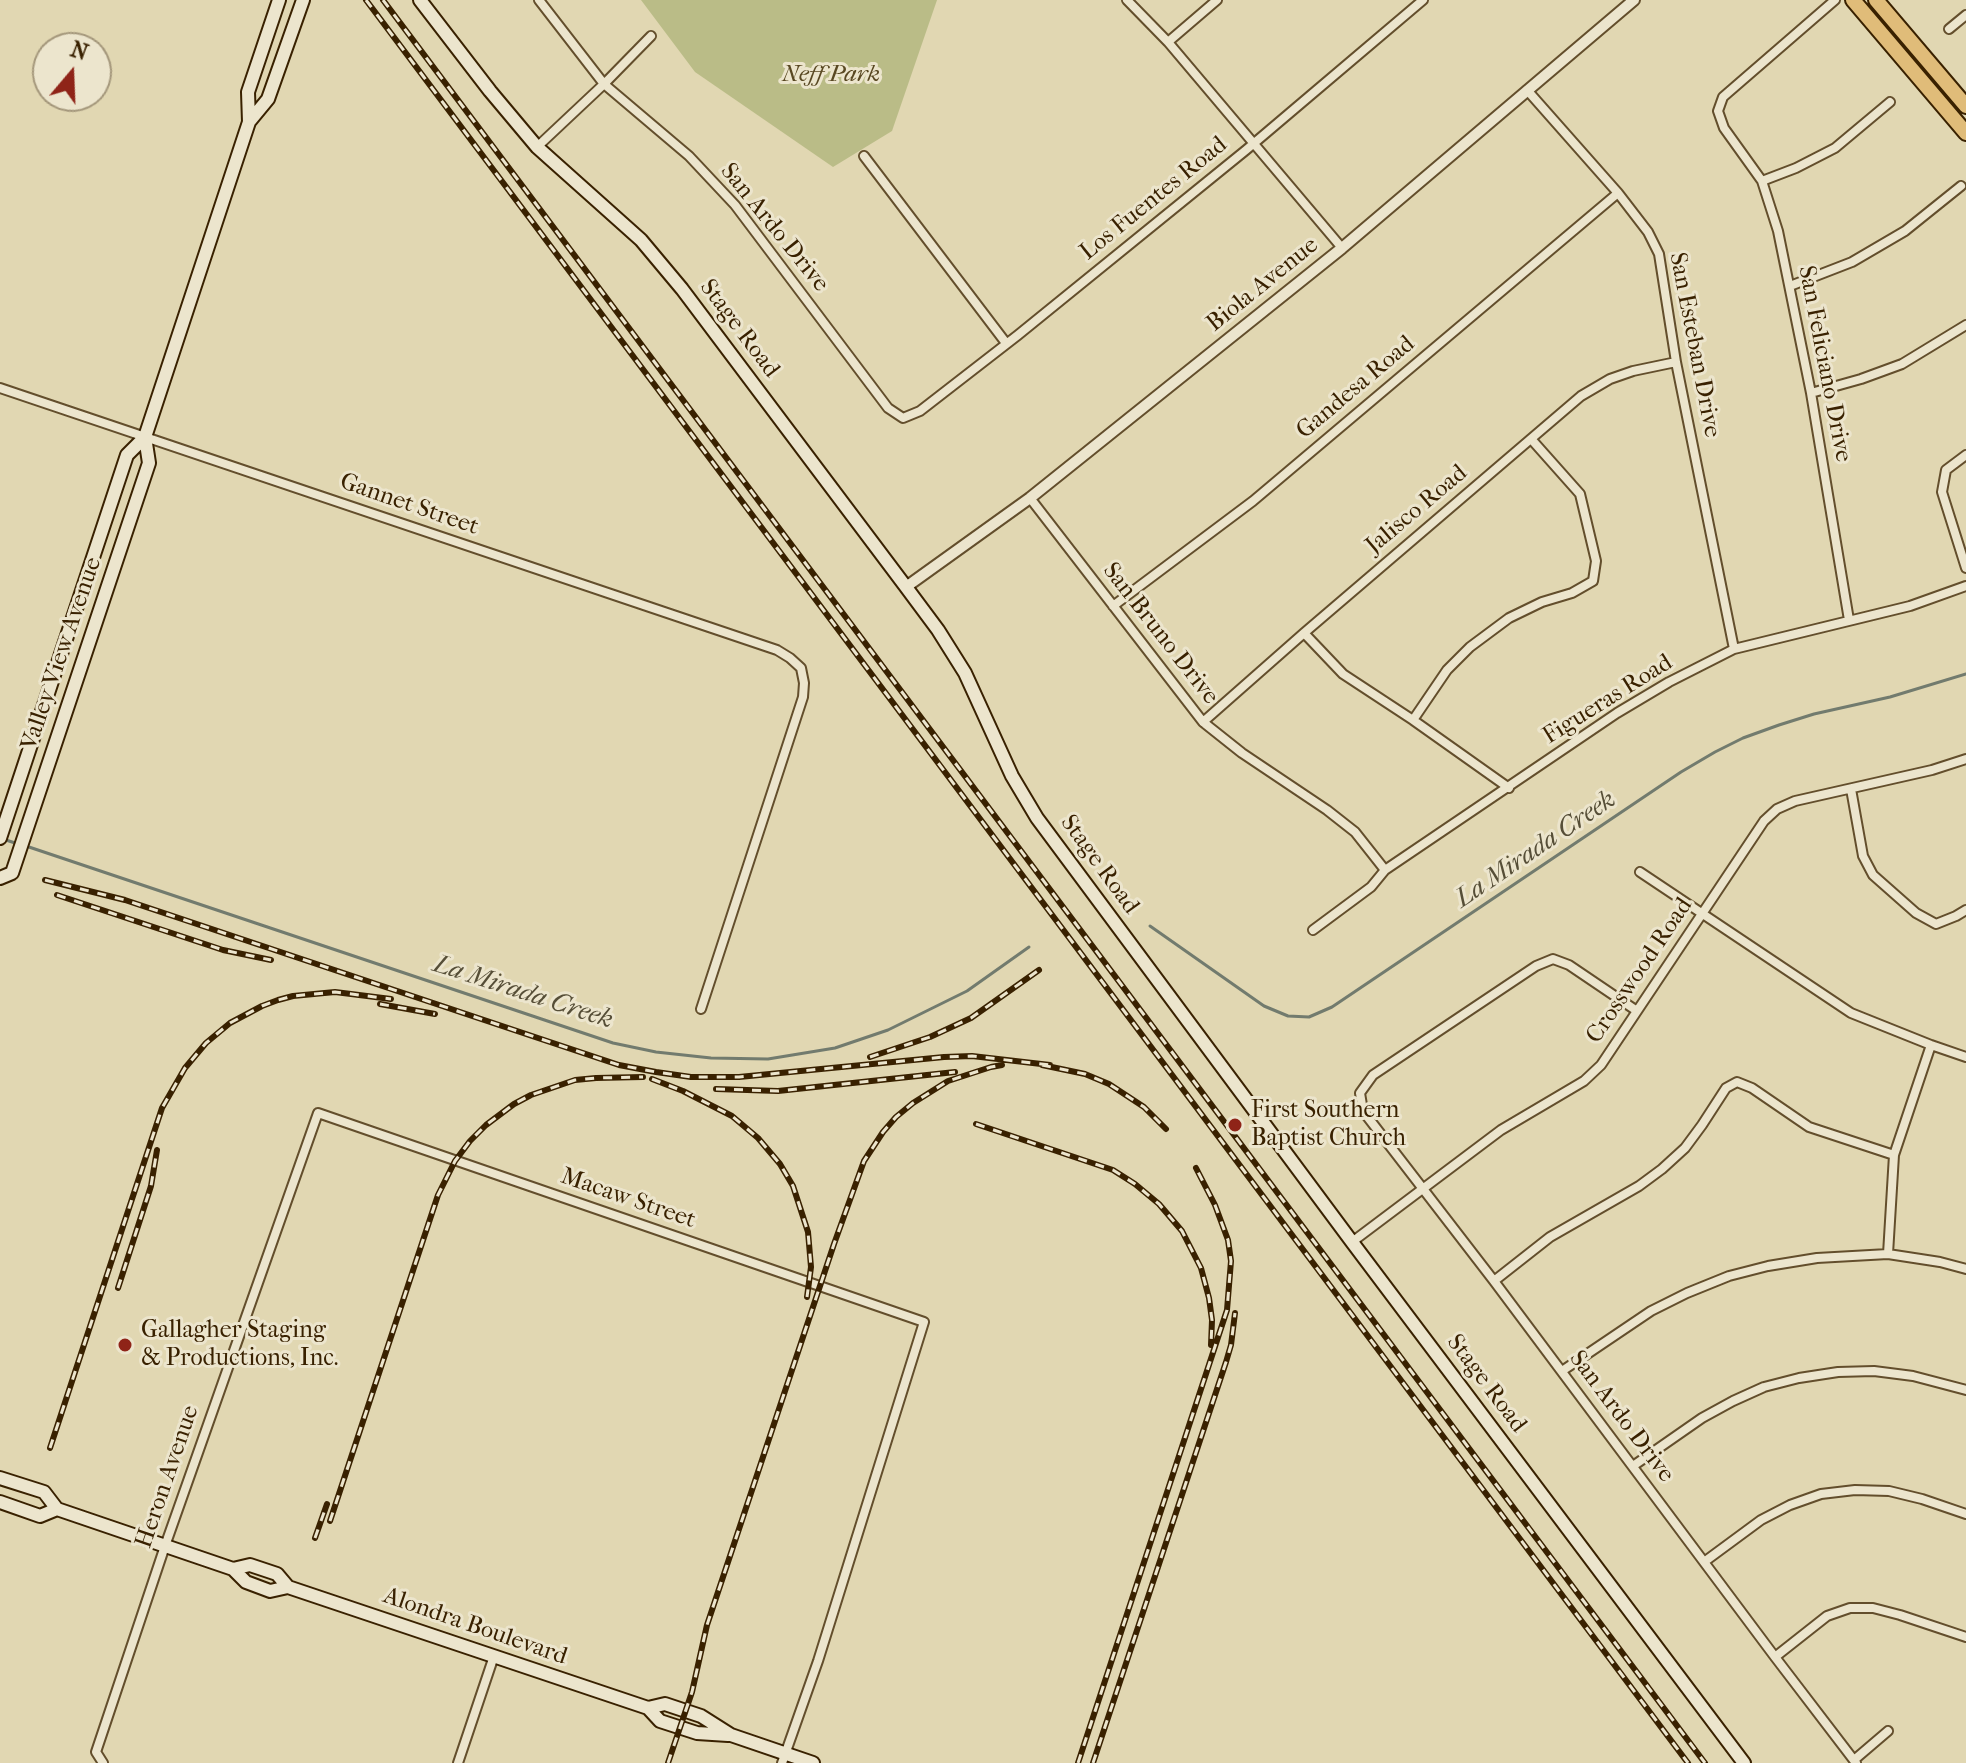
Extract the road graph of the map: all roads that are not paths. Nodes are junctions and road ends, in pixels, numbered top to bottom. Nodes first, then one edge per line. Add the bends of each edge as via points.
1 (279, 0) edge
2 (303, 0) edge
3 (420, 0) edge
4 (539, 0) edge
5 (1127, 0) edge
6 (1217, 0) edge
7 (1423, 0) edge
8 (1634, 0) edge
9 (1853, 0) edge
10 (1876, 0) edge
11 (1830, 2) edge
12 (1966, 15) edge
13 (1949, 29) dead end
14 (651, 36) dead end
15 (1168, 42) junction
16 (604, 84) junction
17 (1527, 90) junction
18 (1890, 102) dead end
19 (1966, 106) edge
20 (249, 122) junction
21 (1966, 133) edge
22 (1254, 143) junction
23 (537, 147) junction
24 (864, 156) dead end
25 (1762, 181) junction
26 (1961, 186) dead end
27 (1618, 193) junction
28 (1342, 248) junction
29 (1790, 286) junction
30 (1966, 325) edge
31 (1006, 343) junction
32 (1676, 362) junction
33 (0, 388) edge
34 (1811, 393) junction
35 (903, 418) joint
36 (145, 437) junction
37 (1532, 440) junction
38 (1966, 455) edge
39 (1030, 498) junction
40 (1966, 568) edge
41 (1966, 586) edge
42 (906, 587) junction
43 (1113, 606) junction
44 (1849, 620) junction
45 (1304, 633) junction
46 (1734, 649) junction
47 (1413, 720) junction
48 (1203, 722) junction
49 (1966, 759) edge
50 (1509, 788) junction
51 (1851, 789) junction
52 (0, 838) edge
53 (1385, 870) junction
54 (1640, 872) dead end
55 (0, 878) edge
56 (1966, 910) edge
57 (1703, 914) junction
58 (1313, 930) dead end
59 (701, 1009) dead end
60 (1637, 1011) junction
61 (1931, 1045) junction
62 (1966, 1057) edge
63 (318, 1113) joint
64 (1894, 1155) junction
65 (1423, 1188) junction
66 (1352, 1242) junction
67 (1888, 1254) junction
68 (1966, 1269) edge
69 (1494, 1281) junction
70 (1562, 1371) junction
71 (1966, 1390) edge
72 (1633, 1466) junction
73 (0, 1478) edge
74 (0, 1502) edge
75 (57, 1509) junction
76 (1966, 1514) edge
77 (165, 1546) junction
78 (1704, 1562) junction
79 (1966, 1637) edge
80 (494, 1656) junction
81 (1775, 1657) junction
82 (1888, 1731) dead end
83 (783, 1758) edge
84 (1855, 1762) edge
85 (103, 1763) edge
86 (458, 1763) edge
87 (813, 1763) edge
88 (1744, 1763) edge

1 - 20 main road, Valley View Avenue via 248,92
2 - 20 main road, Valley View Avenue via 268,99
3 - 23 main road, Stage Road
4 - 16 street, San Ardo Drive
5 - 15 street
6 - 15 street
7 - 22 street, Los Fuentes Road
8 - 17 street, Biola Avenue
9 - 21 main road
10 - 19 main road
11 - 25 street, San Feliciano Drive via 1723,97 1718,111 1724,128
12 - 13 street
14 - 16 street
15 - 22 street
16 - 23 street
16 - 35 street, San Ardo Drive via 689,156 735,205 888,408
17 - 27 street, San Esteban Drive
17 - 28 street, Biola Avenue
18 - 25 street via 1835,148
20 - 36 main road, Valley View Avenue
22 - 28 street
22 - 31 street, Los Fuentes Road
23 - 42 main road, Stage Road via 641,240
24 - 31 street
25 - 29 street, San Feliciano Drive
26 - 29 street via 1905,231 1852,262
27 - 32 street, San Esteban Drive via 1659,254
27 - 43 street, Gandesa Road via 1253,501
28 - 39 street, Biola Avenue
29 - 34 street, San Feliciano Drive
30 - 34 street via 1902,364
31 - 35 street, Los Fuentes Road via 920,411
32 - 37 street, Jalisco Road via 1610,379 1581,396
32 - 46 street, San Esteban Drive
33 - 36 street, Gannet Street
34 - 44 street, San Feliciano Drive
36 - 52 main road, Valley View Avenue via 127,455
36 - 55 main road, Valley View Avenue via 149,463 12,873
36 - 59 street, Gannet Street via 777,650 801,668 803,697
37 - 45 street, Jalisco Road
37 - 47 street via 1580,494 1596,561 1593,581 1509,618 1470,647
38 - 40 street via 1946,470 1942,492
39 - 42 street, Biola Avenue
39 - 43 street, San Bruno Drive
41 - 44 street, Figueras Road
42 - 66 main road, Stage Road via 965,673 1037,818
43 - 48 street, San Bruno Drive
44 - 46 street, Figueras Road
45 - 47 street via 1343,674
45 - 48 street, Jalisco Road
46 - 50 street, Figueras Road via 1643,698
47 - 50 street
48 - 53 street, San Bruno Drive via 1355,832
49 - 51 street, Crosswood Road
50 - 53 street, Figueras Road
51 - 56 street via 1863,856 1873,875 1936,924
51 - 57 street, Crosswood Road via 1777,809
53 - 58 street, Figueras Road via 1371,887
54 - 57 street
57 - 60 street, Crosswood Road
57 - 61 street via 1851,1013
60 - 65 street, Crosswood Road via 1584,1081 1501,1130
60 - 65 street, San Ardo Drive via 1553,959 1373,1075 1360,1093 1363,1111
61 - 62 street
61 - 64 street
63 - 77 street, Heron Avenue
63 - 83 street, Macaw Street via 924,1322
64 - 67 street
64 - 69 street via 1809,1127 1737,1082 1726,1088 1685,1148 1662,1169 1550,1237
65 - 66 street, Crosswood Road
65 - 69 street, San Ardo Drive
66 - 88 main road, Stage Road
67 - 68 street
67 - 70 street via 1817,1258 1729,1276 1651,1311
69 - 70 street, San Ardo Drive
70 - 72 street, San Ardo Drive
71 - 72 street via 1874,1371 1799,1378 1733,1401
72 - 78 street, San Ardo Drive
73 - 75 main road, Alondra Boulevard via 44,1492
74 - 75 main road, Alondra Boulevard via 40,1516
75 - 77 main road, Alondra Boulevard
76 - 78 street via 1889,1491 1821,1494 1761,1520
77 - 80 main road, Alondra Boulevard via 233,1569 246,1582 270,1591 288,1587
77 - 85 street, Heron Avenue via 96,1752
78 - 81 street, San Ardo Drive
79 - 81 street via 1873,1608 1850,1608 1827,1616
80 - 83 main road, Alondra Boulevard via 648,1708 660,1721 697,1733 731,1735
80 - 86 street
81 - 84 street, San Ardo Drive
82 - 84 street
83 - 87 main road, Alondra Boulevard

